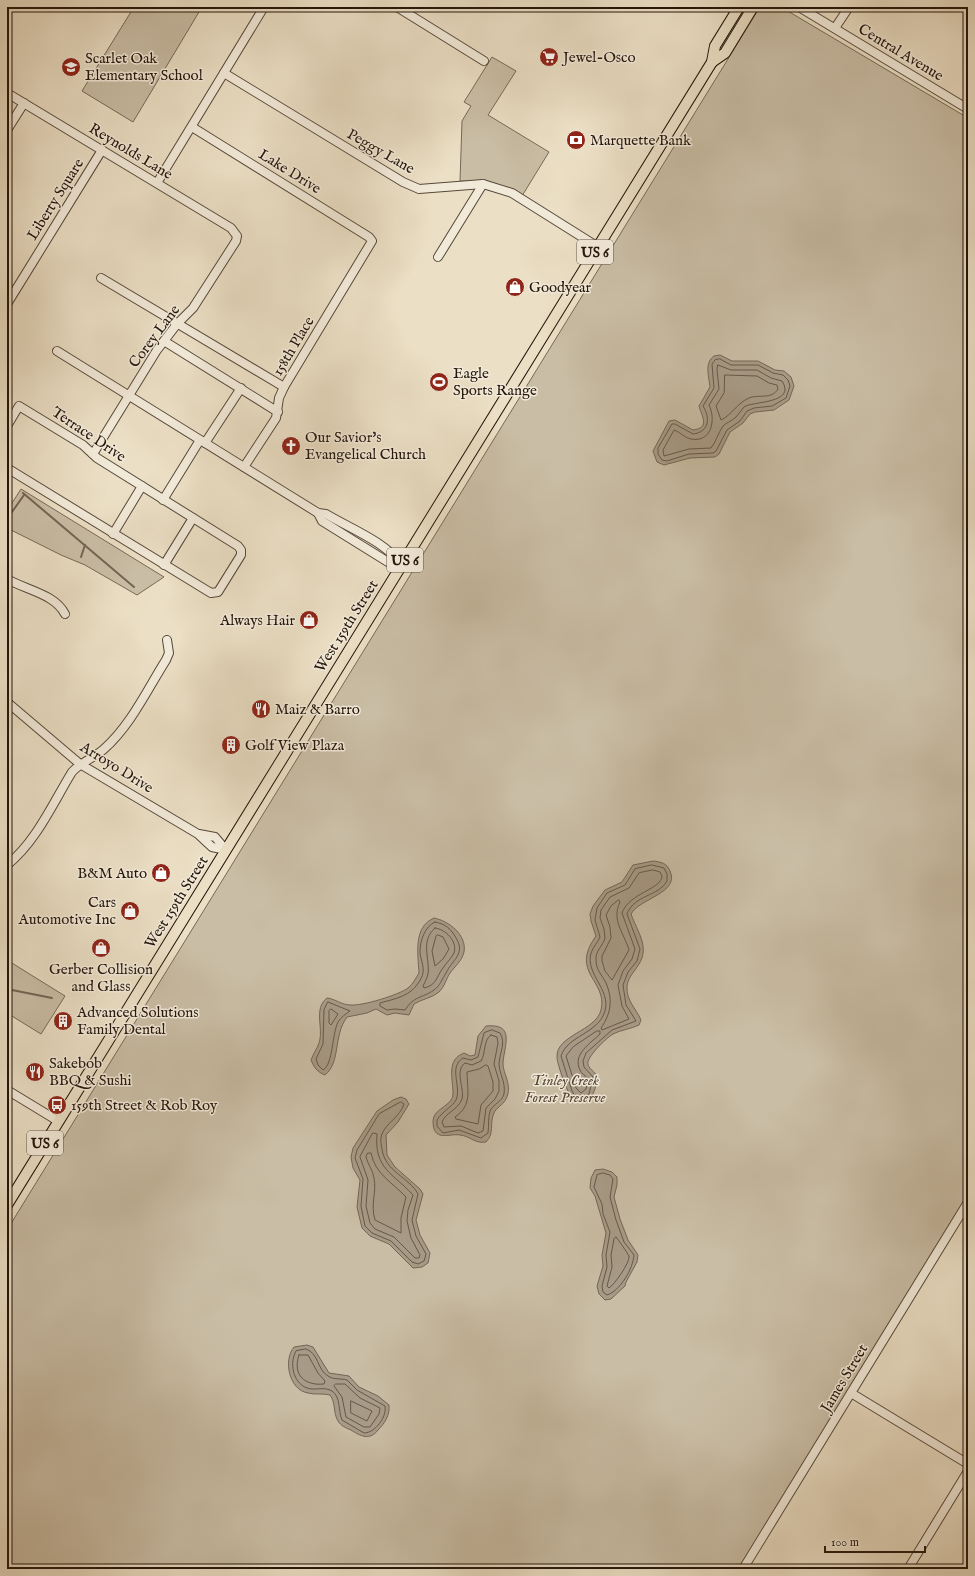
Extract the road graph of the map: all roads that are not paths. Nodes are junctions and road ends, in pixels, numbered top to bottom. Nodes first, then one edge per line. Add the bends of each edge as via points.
1 (264, 7) edge
2 (397, 7) edge
3 (739, 7) edge
4 (753, 7) edge
5 (799, 7) edge
6 (849, 7) edge
7 (835, 28) junction
8 (484, 61) dead end
9 (712, 62) junction
10 (224, 73) junction
11 (7, 93) edge
12 (24, 103) junction
13 (968, 109) edge
14 (192, 127) junction
15 (7, 130) edge
16 (102, 150) junction
17 (157, 183) junction
18 (484, 184) junction
19 (237, 236) joint
20 (372, 241) joint
21 (598, 247) junction
22 (438, 257) dead end
23 (101, 278) dead end
24 (7, 304) edge
25 (177, 324) junction
26 (164, 341) junction
27 (56, 352) dead end
28 (284, 387) junction
29 (241, 388) junction
30 (128, 396) junction
31 (278, 412) junction
32 (7, 426) edge
33 (202, 442) junction
34 (93, 454) junction
35 (244, 467) junction
36 (7, 468) edge
37 (142, 486) junction
38 (163, 500) junction
39 (193, 518) junction
40 (113, 534) junction
41 (164, 565) junction
42 (402, 565) junction
43 (7, 580) edge
44 (65, 614) dead end
45 (167, 640) dead end
46 (7, 702) edge
47 (80, 764) junction
48 (226, 850) junction
49 (7, 865) edge
50 (7, 1090) edge
51 (58, 1121) junction
52 (968, 1202) edge
53 (7, 1205) edge
54 (851, 1393) junction
55 (968, 1464) edge
56 (968, 1471) edge
57 (743, 1569) edge
58 (908, 1569) edge

1 - 10 street
2 - 8 street
3 - 9 main road, West 159th Street / US 6 via 715,46
4 - 9 main road, West 159th Street / US 6 via 725,53
5 - 7 street, Central Avenue
6 - 7 street
7 - 13 street, Central Avenue
9 - 21 main road, West 159th Street / US 6
10 - 14 street
10 - 18 street, Peggy Lane via 403,182 420,189
11 - 12 street, Reynolds Lane
12 - 15 street
12 - 16 street, Reynolds Lane
14 - 17 street
14 - 20 street, Lake Drive
16 - 17 street, Reynolds Lane
16 - 24 street, Liberty Square
17 - 19 street, Reynolds Lane via 231,228
18 - 21 street, Peggy Lane via 512,193
18 - 22 street
19 - 25 street, Corey Lane via 193,308
20 - 28 street, 158th Place
21 - 42 main road, West 159th Street / US 6
23 - 25 street
25 - 26 street, Corey Lane
25 - 28 street
26 - 29 street
26 - 30 street, Corey Lane
27 - 30 street
28 - 31 street, 158th Place via 277,406
29 - 31 street
29 - 33 street
30 - 33 street
30 - 34 street, Corey Lane
31 - 35 street, 158th Place
32 - 34 street, Terrace Drive via 19,406 83,444
33 - 35 street
33 - 38 street
34 - 37 street, Terrace Drive
35 - 42 street via 318,513 322,521 352,540 388,562
36 - 40 street, Terrace Drive
37 - 38 street, Terrace Drive
37 - 40 street
38 - 39 street, Terrace Drive
39 - 41 street
39 - 41 street, Terrace Drive via 240,548 241,555 218,592 211,593
40 - 41 street, Terrace Drive
42 - 48 main road, West 159th Street / US 6
43 - 44 street via 54,601 61,606
45 - 47 street via 169,653 166,660 125,726 104,749
46 - 47 street, Arroyo Drive
47 - 48 street, Arroyo Drive via 198,834 215,837
47 - 49 street via 72,772 28,844
48 - 51 main road, West 159th Street / US 6
50 - 51 street
51 - 53 main road, West 159th Street / US 6
52 - 54 street, James Street
54 - 55 street
54 - 57 street, James Street
56 - 58 street

